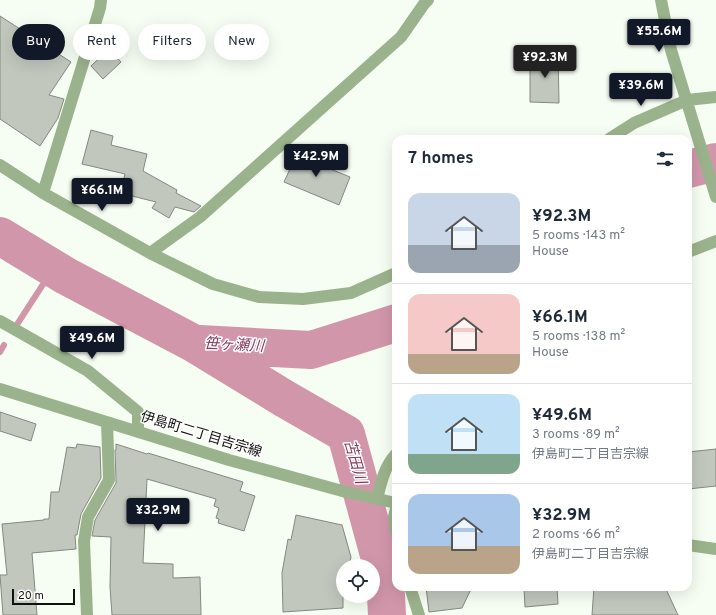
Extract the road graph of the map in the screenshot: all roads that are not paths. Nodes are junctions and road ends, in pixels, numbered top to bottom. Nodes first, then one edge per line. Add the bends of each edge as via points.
1 (101, 0) edge
2 (428, 0) edge
3 (661, 0) edge
4 (716, 97) edge
5 (688, 104) junction
6 (615, 135) edge
7 (0, 165) edge
8 (42, 193) junction
9 (716, 197) edge
10 (716, 241) edge
11 (692, 250) edge
12 (150, 253) junction
13 (392, 275) edge
14 (0, 321) edge
15 (0, 389) edge
16 (107, 422) junction
17 (138, 432) junction
18 (392, 460) edge
19 (377, 499) junction
20 (392, 502) edge
21 (692, 546) edge
22 (716, 549) edge
23 (411, 591) edge
24 (87, 615) edge
25 (419, 615) edge

1 - 8 street
2 - 12 street via 401,37 200,217
3 - 5 street via 671,50
4 - 5 street
5 - 6 street via 634,123
5 - 9 street
7 - 8 street
8 - 12 street
10 - 11 street
12 - 13 street via 213,284 259,297 303,299 351,293
14 - 17 street via 88,371 138,412
15 - 16 street, 伊島町二丁目吉宗線
16 - 17 street, 伊島町二丁目吉宗線
16 - 24 street via 109,480 88,517 84,541
17 - 19 street, 伊島町二丁目吉宗線 via 229,460
18 - 19 street via 383,475
19 - 20 street, 伊島町二丁目吉宗線
21 - 22 street
23 - 25 street

